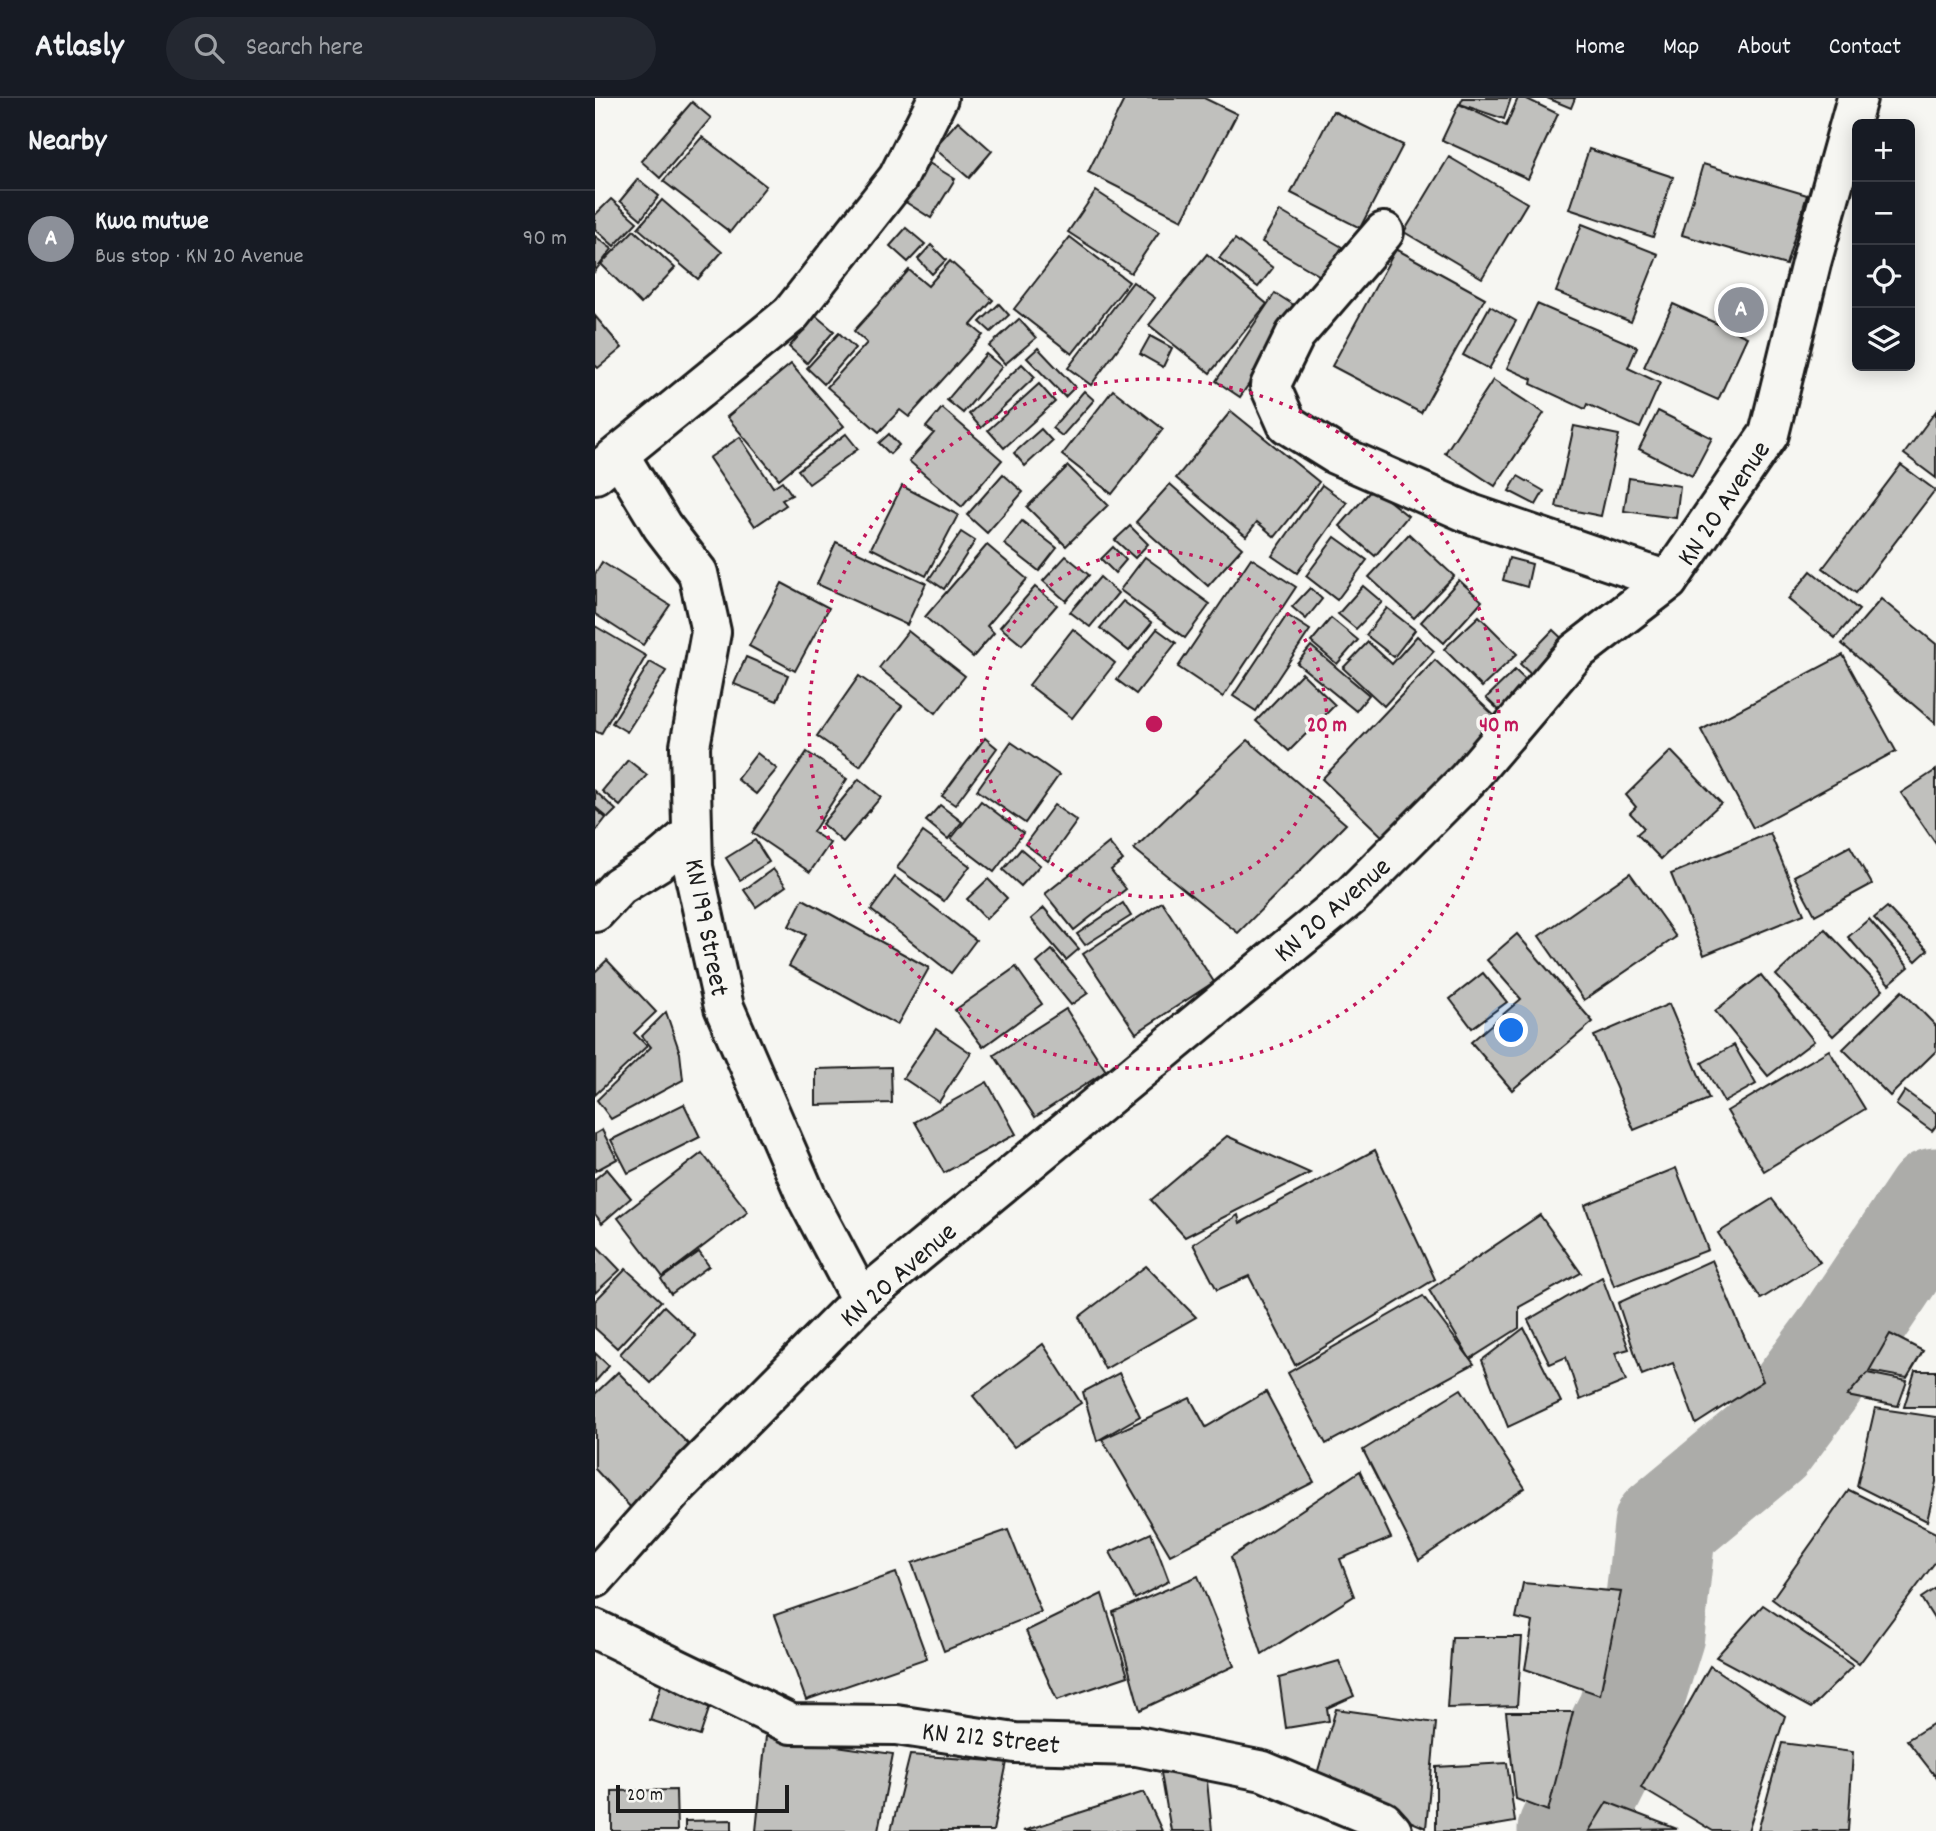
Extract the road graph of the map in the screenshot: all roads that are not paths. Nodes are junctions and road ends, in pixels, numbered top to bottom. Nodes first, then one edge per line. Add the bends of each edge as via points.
1 (938, 98) edge
2 (1857, 98) edge
3 (1384, 232) dead end
4 (607, 465) edge
5 (1668, 581) junction
6 (692, 832) junction
7 (595, 912) edge
8 (861, 1300) junction
9 (595, 1578) edge
10 (595, 1629) edge
11 (1392, 1831) edge

1 - 4 street via 898,178 791,314
2 - 5 street, KN 20 Avenue via 1769,434
3 - 5 street via 1295,335 1270,386 1287,424 1335,454 1471,514
4 - 6 street, KN 199 Street via 698,573 711,632 690,746
5 - 8 street, KN 20 Avenue via 1576,652 1467,780 1352,895
6 - 7 street via 658,862 619,886
6 - 8 street, KN 199 Street via 693,867 725,1007 807,1198
8 - 9 street, KN 20 Avenue via 677,1486
10 - 11 street, KN 212 Street via 791,1724 897,1725 1015,1742 1137,1746 1263,1771 1383,1821

